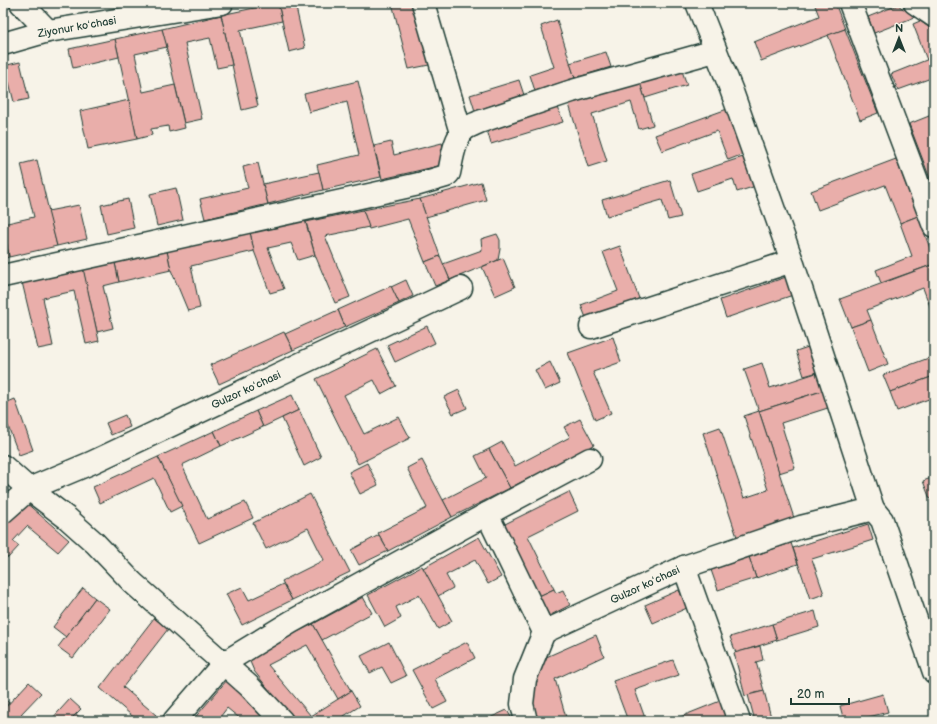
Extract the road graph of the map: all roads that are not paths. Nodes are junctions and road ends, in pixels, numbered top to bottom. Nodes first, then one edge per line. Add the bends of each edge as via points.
1 (21, 3) edge
2 (222, 3) edge
3 (423, 3) edge
4 (697, 3) edge
5 (850, 3) edge
6 (915, 3) edge
7 (934, 16) edge
8 (48, 31) junction
9 (3, 44) edge
10 (715, 51) junction
11 (462, 133) junction
12 (934, 226) edge
13 (792, 261) junction
14 (3, 276) edge
15 (461, 288) dead end
16 (591, 327) dead end
17 (590, 459) dead end
18 (3, 466) edge
19 (29, 489) junction
20 (874, 509) junction
21 (3, 512) edge
22 (486, 514) junction
23 (684, 567) junction
24 (544, 632) junction
25 (224, 663) junction
26 (934, 672) edge
27 (174, 721) edge
28 (282, 721) edge
29 (526, 721) edge
30 (739, 721) edge

1 - 8 street
2 - 8 street, Ziyonur koʻchasi
3 - 11 street
4 - 10 street
5 - 12 street
6 - 7 street
8 - 9 street, Ziyonur koʻchasi
10 - 11 street via 572,91 479,122 466,128
10 - 13 street
11 - 14 street via 446,176
13 - 16 street
13 - 20 street
15 - 19 street, Gulzor koʻchasi via 91,463
17 - 22 street
18 - 19 street
19 - 21 street, Gulzor koʻchasi
19 - 25 street via 84,533 133,583
20 - 23 street via 801,527
20 - 26 street via 882,520
22 - 24 street
22 - 25 street via 291,622
23 - 24 street, Gulzor koʻchasi
23 - 30 street, Gulzor koʻchasi
24 - 29 street via 525,679 522,704
25 - 27 street
25 - 28 street

